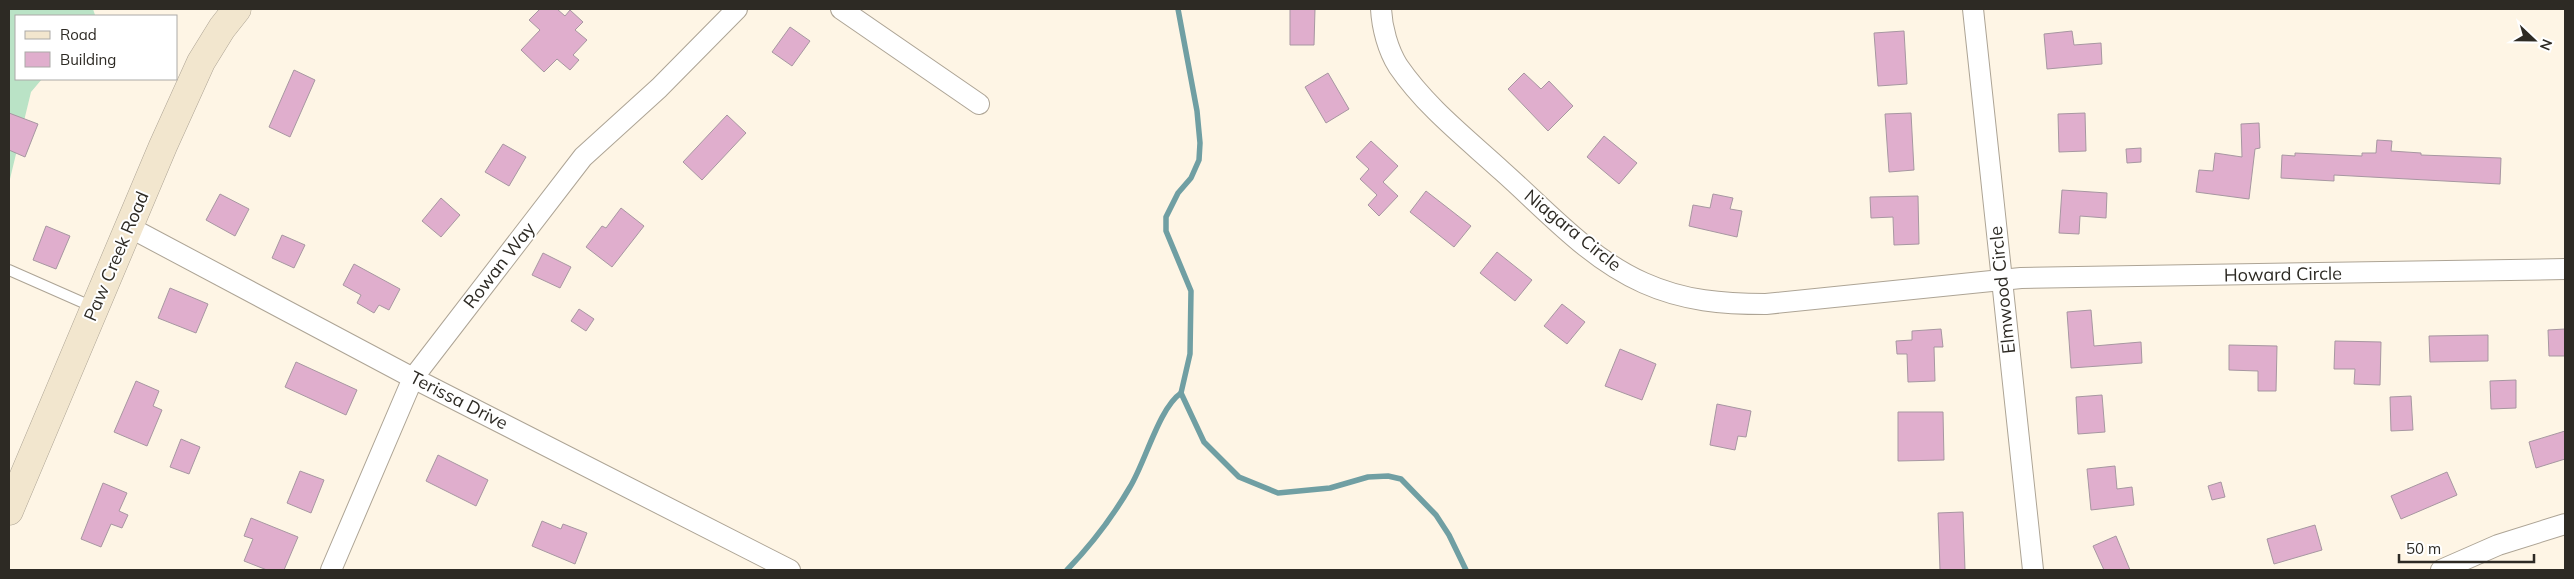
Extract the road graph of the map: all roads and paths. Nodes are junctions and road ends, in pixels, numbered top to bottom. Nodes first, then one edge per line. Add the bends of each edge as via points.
1 (238, 9) edge
2 (737, 9) edge
3 (841, 9) edge
4 (1381, 9) edge
5 (1973, 9) edge
6 (979, 104) dead end
7 (128, 227) junction
8 (2565, 269) edge
9 (9, 270) edge
10 (2001, 279) junction
11 (94, 308) junction
12 (413, 378) junction
13 (9, 511) edge
14 (2565, 524) edge
15 (330, 570) edge
16 (790, 570) edge
17 (2033, 570) edge
18 (2441, 570) edge

1 - 7 street, Paw Creek Road via 201,62
2 - 12 street, Rowan Way via 584,157
3 - 6 street
4 - 10 street, Niagara Circle via 1384,30 1397,64 1411,84 1442,116 1606,262 1650,286 1691,299 1725,304 1766,304
5 - 10 street, Elmwood Circle
7 - 11 street, Paw Creek Road
7 - 12 street, Terissa Drive
8 - 10 street, Howard Circle
9 - 11 lane
10 - 17 street, Elmwood Circle
11 - 13 street, Paw Creek Road
12 - 15 street, Rowan Way
12 - 16 street, Terissa Drive
14 - 18 street via 2498,545

